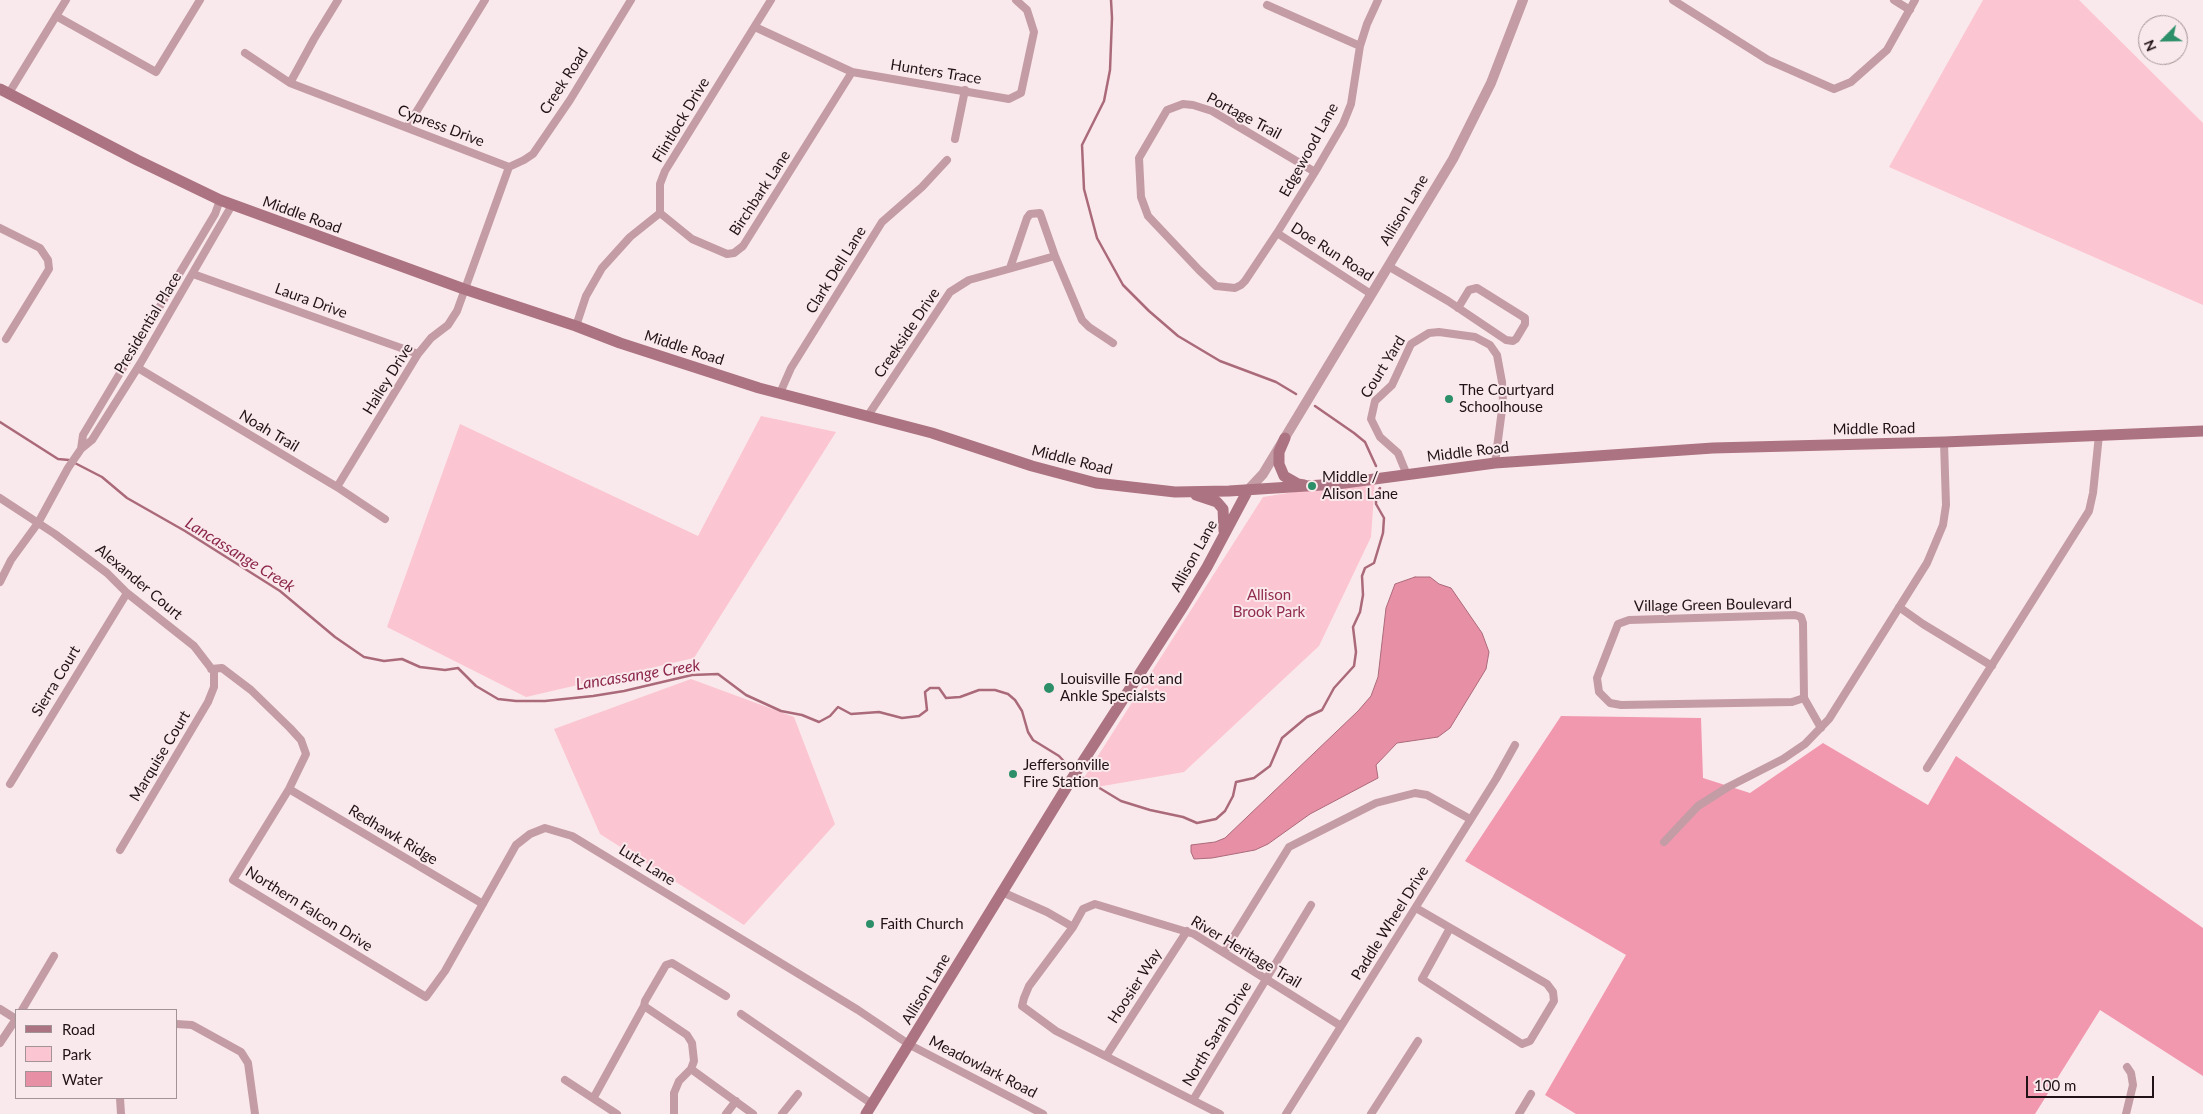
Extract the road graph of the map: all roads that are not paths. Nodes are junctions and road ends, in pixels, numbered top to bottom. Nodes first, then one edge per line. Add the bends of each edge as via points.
1 (66, 0) edge
2 (200, 0) edge
3 (338, 0) edge
4 (485, 0) edge
5 (631, 0) edge
6 (771, 0) edge
7 (1016, 0) edge
8 (1378, 0) edge
9 (1523, 0) edge
10 (1673, 0) edge
11 (1894, 0) edge
12 (1915, 0) edge
13 (1267, 5) dead end
14 (1910, 10) junction
15 (56, 16) junction
16 (755, 27) junction
17 (1360, 46) junction
18 (245, 53) dead end
19 (852, 72) junction
20 (290, 83) junction
21 (965, 90) junction
22 (4, 91) edge
23 (407, 127) junction
24 (955, 139) dead end
25 (947, 160) dead end
26 (510, 167) junction
27 (1315, 172) junction
28 (220, 200) junction
29 (232, 205) junction
30 (660, 213) junction
31 (0, 228) edge
32 (1278, 233) junction
33 (1055, 256) junction
34 (1388, 266) junction
35 (1010, 268) junction
36 (194, 274) junction
37 (1224, 288) joint
38 (464, 289) junction
39 (1371, 294) junction
40 (1458, 308) junction
41 (576, 326) junction
42 (6, 339) dead end
43 (1114, 343) dead end
44 (418, 354) junction
45 (138, 368) junction
46 (780, 393) junction
47 (867, 417) junction
48 (2203, 431) edge
49 (2099, 435) junction
50 (1284, 438) junction
51 (1944, 442) junction
52 (81, 449) junction
53 (1495, 463) junction
54 (1407, 475) junction
55 (1308, 486) junction
56 (336, 487) junction
57 (1248, 490) junction
58 (1187, 492) junction
59 (0, 498) edge
60 (385, 519) dead end
61 (38, 523) junction
62 (1224, 534) junction
63 (0, 582) edge
64 (127, 593) junction
65 (1899, 607) junction
66 (1992, 666) junction
67 (212, 671) junction
68 (1804, 698) junction
69 (1821, 728) junction
70 (1515, 745) dead end
71 (1927, 768) dead end
72 (10, 784) dead end
73 (289, 789) junction
74 (1470, 819) junction
75 (1664, 842) dead end
76 (120, 850) dead end
77 (1002, 892) junction
78 (483, 904) junction
79 (1311, 905) dead end
80 (1416, 908) junction
81 (1073, 927) junction
82 (1450, 928) junction
83 (1187, 931) junction
84 (1224, 952) junction
85 (54, 956) dead end
86 (1266, 978) junction
87 (726, 996) dead end
88 (426, 997) joint
89 (644, 1006) junction
90 (0, 1009) edge
91 (23, 1009) edge
92 (741, 1014) dead end
93 (15, 1018) edge
94 (15, 1020) edge
95 (178, 1024) edge
96 (1341, 1026) junction
97 (1418, 1041) dead end
98 (0, 1043) edge
99 (910, 1045) junction
100 (1106, 1056) junction
101 (2127, 1067) dead end
102 (691, 1069) junction
103 (565, 1080) dead end
104 (798, 1094) dead end
105 (1532, 1094) dead end
106 (594, 1097) junction
107 (120, 1099) edge
108 (1193, 1100) junction
109 (736, 1101) junction
110 (869, 1109) edge
111 (676, 1113) edge
112 (121, 1114) edge
113 (255, 1114) edge
114 (617, 1114) edge
115 (726, 1114) edge
116 (753, 1114) edge
117 (782, 1114) edge
118 (1043, 1114) edge
119 (1220, 1114) edge
120 (1286, 1114) edge
121 (1370, 1114) edge
122 (1519, 1114) edge
123 (2126, 1114) edge

1 - 15 street
2 - 15 street via 156,72
3 - 20 street
4 - 23 street
5 - 26 street, Creek Road via 533,154
6 - 16 street, Flintlock Drive
7 - 21 street, Hunters Trace via 1027,10 1034,32 1021,93 1009,99
8 - 17 street, Edgewood Lane
9 - 34 street, Allison Lane via 1479,109 1453,159
10 - 14 street via 1768,60 1834,89 1851,82 1887,50
11 - 14 street
12 - 14 street
13 - 17 street
15 - 22 street
16 - 19 street, Hunters Trace
16 - 30 street, Flintlock Drive via 666,171 660,184
17 - 27 street, Edgewood Lane via 1351,104
18 - 20 street, Cypress Drive
19 - 21 street, Hunters Trace
19 - 30 street, Birchbark Lane via 748,238 734,254 692,239
20 - 23 street, Cypress Drive
21 - 24 street
22 - 28 main road, Middle Road
23 - 26 street, Cypress Drive
25 - 46 street, Clark Dell Lane via 934,176 882,222 791,368
26 - 38 street
27 - 32 street, Edgewood Lane
27 - 37 street, Portage Trail via 1212,111 1183,104 1167,110 1139,158 1140,196 1144,210 1198,270 1216,286
28 - 29 main road, Middle Road
28 - 52 street, Presidential Place via 83,435
29 - 36 street, Presidential Place
29 - 38 main road, Middle Road
30 - 41 street via 630,236 602,268 586,296
31 - 42 street via 40,248 49,268
32 - 37 street, Edgewood Lane via 1245,282 1236,288
32 - 39 street, Doe Run Road
33 - 35 street, Creekside Drive
33 - 35 street via 1042,215 1036,212 1027,218
33 - 43 street via 1082,320
34 - 39 street, Allison Lane
34 - 40 street
35 - 47 street, Creekside Drive via 970,280 950,292
36 - 44 street, Laura Drive
36 - 45 street, Presidential Place
38 - 41 main road, Middle Road
38 - 44 street, Hailey Drive via 458,311
39 - 50 street, Allison Lane
40 - 40 street via 1510,341 1516,339 1525,324 1525,318 1477,288 1469,290
41 - 46 main road, Middle Road
44 - 56 street, Hailey Drive
45 - 52 street, Presidential Place via 92,440
45 - 56 street, Noah Trail
46 - 47 main road, Middle Road
47 - 58 main road, Middle Road via 1096,483 1141,490
48 - 49 main road, Middle Road
49 - 51 main road, Middle Road
49 - 66 street via 2089,511
50 - 55 main road via 1279,464 1284,476
50 - 57 street, Allison Lane via 1264,474
51 - 53 main road, Middle Road via 1713,448
51 - 65 street via 1946,505 1943,525 1927,563
52 - 61 street, Presidential Place
53 - 54 main road, Middle Road
53 - 54 street, Court Yard via 1503,402 1497,355 1490,345 1476,337 1429,333 1411,344 1392,385 1375,401 1371,419 1380,437 1398,453
54 - 55 main road, Middle Road
55 - 57 main road, Middle Road
56 - 60 street, Noah Trail
57 - 58 main road, Middle Road
57 - 62 main road, Allison Lane
58 - 62 main road via 1217,502 1224,509
59 - 61 street, Alexander Court
61 - 63 street, Presidential Place
61 - 64 street, Alexander Court via 101,568
62 - 77 main road, Allison Lane via 1208,567
64 - 67 street, Alexander Court via 194,646
64 - 72 street, Sierra Court
65 - 66 street
65 - 69 street
66 - 71 street
67 - 73 street, Northern Falcon Drive via 222,668 251,690 301,740 306,754
67 - 76 street, Marquise Court via 214,687 208,702
68 - 68 street, Village Green Boulevard via 1792,702 1621,705 1610,703 1599,692 1597,678 1618,624 1629,620 1795,615 1801,617 1803,623
68 - 69 street, Village Green Boulevard
69 - 75 street via 1783,759 1698,806
70 - 74 street, Paddle Wheel Drive
73 - 78 street, Redhawk Ridge
73 - 88 street, Northern Falcon Drive via 233,880
74 - 80 street, Paddle Wheel Drive
74 - 84 street via 1427,795 1416,794 1376,803 1288,847
77 - 81 street
77 - 99 main road, Allison Lane
78 - 88 street, Lutz Lane via 445,971
78 - 99 street, Lutz Lane via 516,846 530,834 545,828 572,836
79 - 86 street, North Sarah Drive
80 - 82 street
80 - 96 street, Paddle Wheel Drive
81 - 83 street, River Heritage Trail via 1083,910 1095,904
81 - 100 street via 1029,986 1022,1006 1056,1031
82 - 82 street via 1538,978 1553,992 1554,1001 1530,1041 1522,1044 1422,979
83 - 84 street, River Heritage Trail
83 - 100 street, Hoosier Way
84 - 86 street, River Heritage Trail
85 - 91 street
86 - 96 street, River Heritage Trail
86 - 108 street, North Sarah Drive
87 - 89 street via 672,963 666,965
89 - 102 street via 687,1035 693,1048
89 - 106 street
90 - 93 street
92 - 110 street
94 - 98 street
95 - 113 street via 192,1026 241,1052 248,1063
96 - 120 street, Paddle Wheel Drive
97 - 121 street
99 - 110 main road, Allison Lane
99 - 118 street, Meadowlark Road
100 - 108 street
101 - 123 street via 2133,1085
102 - 109 street
102 - 111 street via 679,1081 674,1093
103 - 106 street
104 - 117 street
105 - 122 street
106 - 114 street
107 - 112 street
108 - 119 street
109 - 115 street
109 - 116 street

